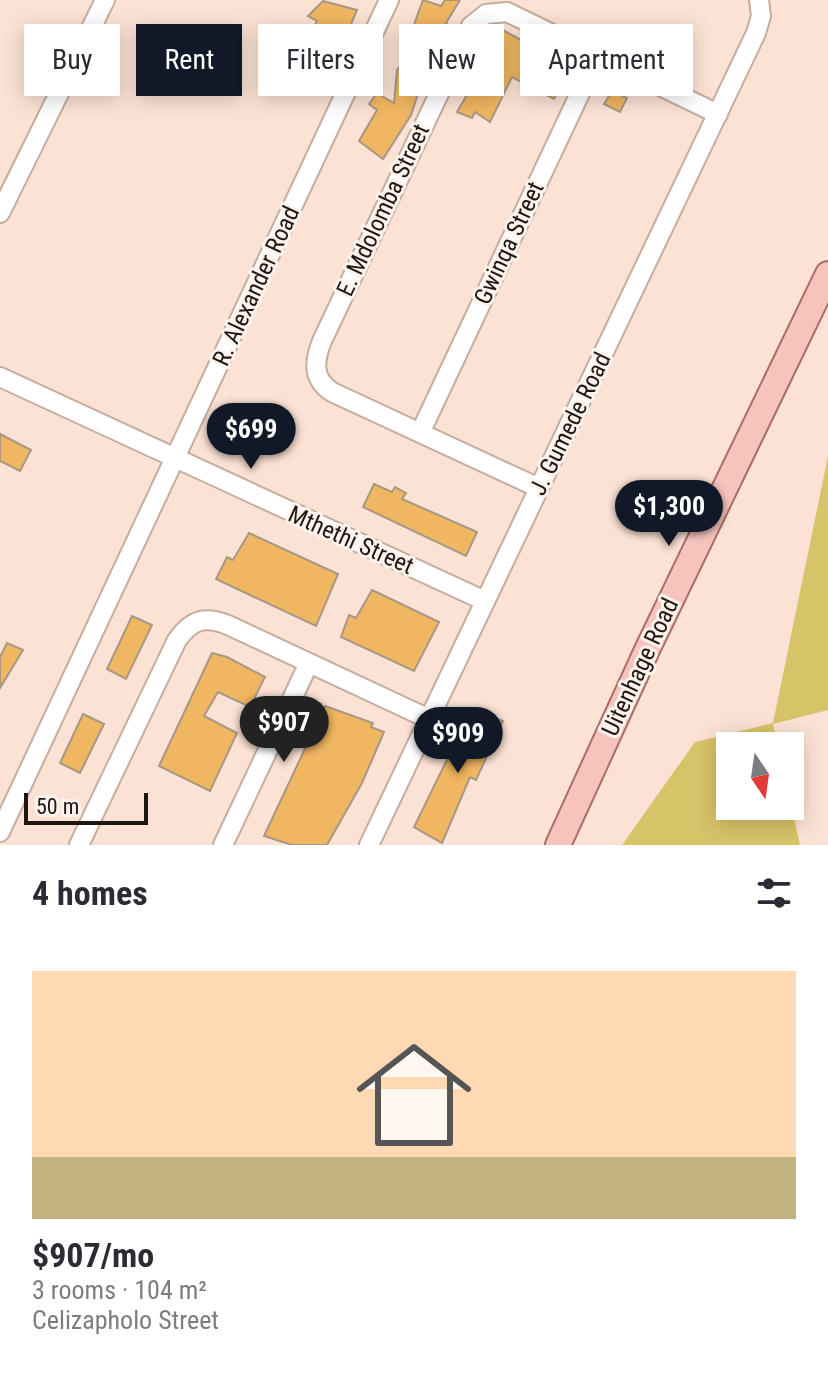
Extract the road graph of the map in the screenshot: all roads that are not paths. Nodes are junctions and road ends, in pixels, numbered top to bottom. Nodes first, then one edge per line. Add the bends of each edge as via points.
1 (105, 0) edge
2 (389, 0) edge
3 (759, 0) edge
4 (532, 24) edge
5 (579, 96) edge
6 (681, 96) edge
7 (718, 114) junction
8 (0, 213) edge
9 (828, 274) edge
10 (0, 377) edge
11 (421, 431) junction
12 (176, 460) junction
13 (539, 488) junction
14 (485, 601) junction
15 (308, 665) junction
16 (429, 719) junction
17 (0, 832) edge
18 (79, 845) edge
19 (223, 845) edge
20 (369, 845) edge
21 (558, 845) edge

1 - 8 street
2 - 12 street, R. Alexander Road
3 - 7 street, J. Gumede Road via 759,23
4 - 11 street, E. Mdolomba Street via 507,12 486,14 471,26 316,355 320,381 345,399
5 - 11 street, Gwinqa Street
6 - 7 street, E. Mdolomba Street
7 - 13 street, J. Gumede Road
9 - 21 main road, Uitenhage Road
10 - 12 street, Mthethi Street
11 - 13 street, E. Mdolomba Street
12 - 14 street, Mthethi Street
12 - 17 street, R. Alexander Road
13 - 14 street, J. Gumede Road
14 - 16 street, J. Gumede Road
15 - 16 street
15 - 18 street via 228,625 203,619 191,624 177,640
15 - 19 street
16 - 20 street, J. Gumede Road

